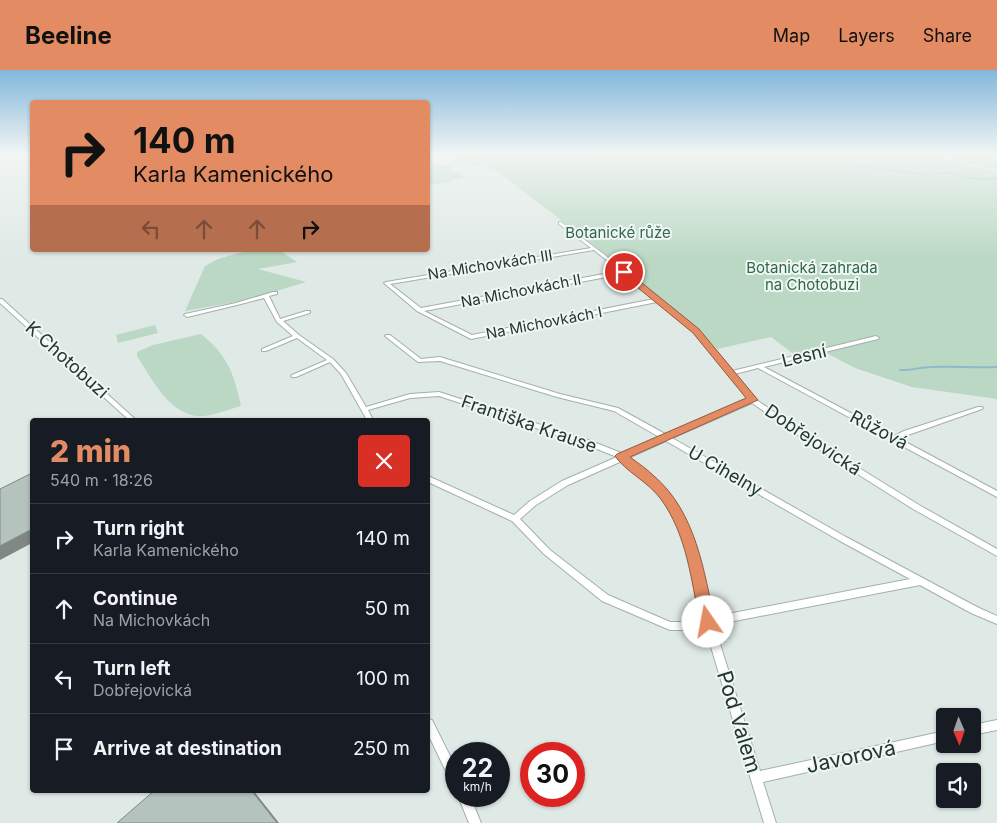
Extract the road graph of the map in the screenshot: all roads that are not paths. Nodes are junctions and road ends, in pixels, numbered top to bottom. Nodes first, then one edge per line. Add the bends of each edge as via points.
1 (560, 223) dead end
2 (595, 248) junction
3 (624, 272) junction
4 (386, 283) joint
5 (275, 293) dead end
6 (266, 296) junction
7 (0, 300) edge
8 (658, 300) junction
9 (419, 310) junction
10 (308, 312) dead end
11 (187, 315) dead end
12 (279, 321) junction
13 (297, 336) junction
14 (388, 336) dead end
15 (876, 338) dead end
16 (264, 350) dead end
17 (331, 360) junction
18 (760, 367) junction
19 (731, 373) junction
20 (294, 376) dead end
21 (753, 400) junction
22 (980, 408) dead end
23 (365, 409) junction
24 (131, 418) edge
25 (369, 418) edge
26 (668, 438) junction
27 (894, 439) junction
28 (621, 456) junction
29 (430, 480) edge
30 (997, 494) edge
31 (515, 519) junction
32 (997, 553) edge
33 (921, 581) junction
34 (997, 620) edge
35 (708, 622) junction
36 (997, 725) edge
37 (430, 728) edge
38 (981, 728) edge
39 (936, 738) edge
40 (445, 758) edge
41 (756, 778) junction
42 (468, 807) edge
43 (475, 823) edge
44 (770, 823) edge

1 - 2 street, Dobřejovická
2 - 3 street, Dobřejovická
2 - 4 street, Na Michovkách Ⅲ
3 - 8 street, Dobřejovická
3 - 9 street, Na Michovkách Ⅱ
4 - 9 street, Na Michovkách Ⅰ
5 - 6 street
6 - 11 street
6 - 12 street
7 - 24 street, K Chotobuzi
8 - 9 street, Na Michovkách Ⅰ via 471,337
8 - 19 street, Dobřejovická via 696,331
10 - 12 street
12 - 13 street
13 - 16 street
13 - 17 street
14 - 26 street, U Cihelny via 420,361 440,360 559,396 616,408
15 - 18 street, Lesní
17 - 20 street
17 - 23 street
18 - 19 street, Lesní
18 - 27 street, Růžová
19 - 21 street, Dobřejovická
21 - 26 street
21 - 32 street, Dobřejovická via 820,447
22 - 27 street
23 - 25 street
23 - 28 street, Františka Krause via 407,396 439,394 589,442
26 - 28 street
26 - 33 street, U Cihelny
27 - 30 street, Růžová
28 - 31 street via 565,483
28 - 35 street, Františka Krause via 651,480 675,511 693,551
29 - 31 street
31 - 35 street via 547,552 605,598 670,626
33 - 34 street, U Cihelny
33 - 35 street
35 - 41 street, Pod Valem
36 - 38 street
37 - 40 street
39 - 41 street, Javorová
41 - 44 street, Pod Valem
42 - 43 street

